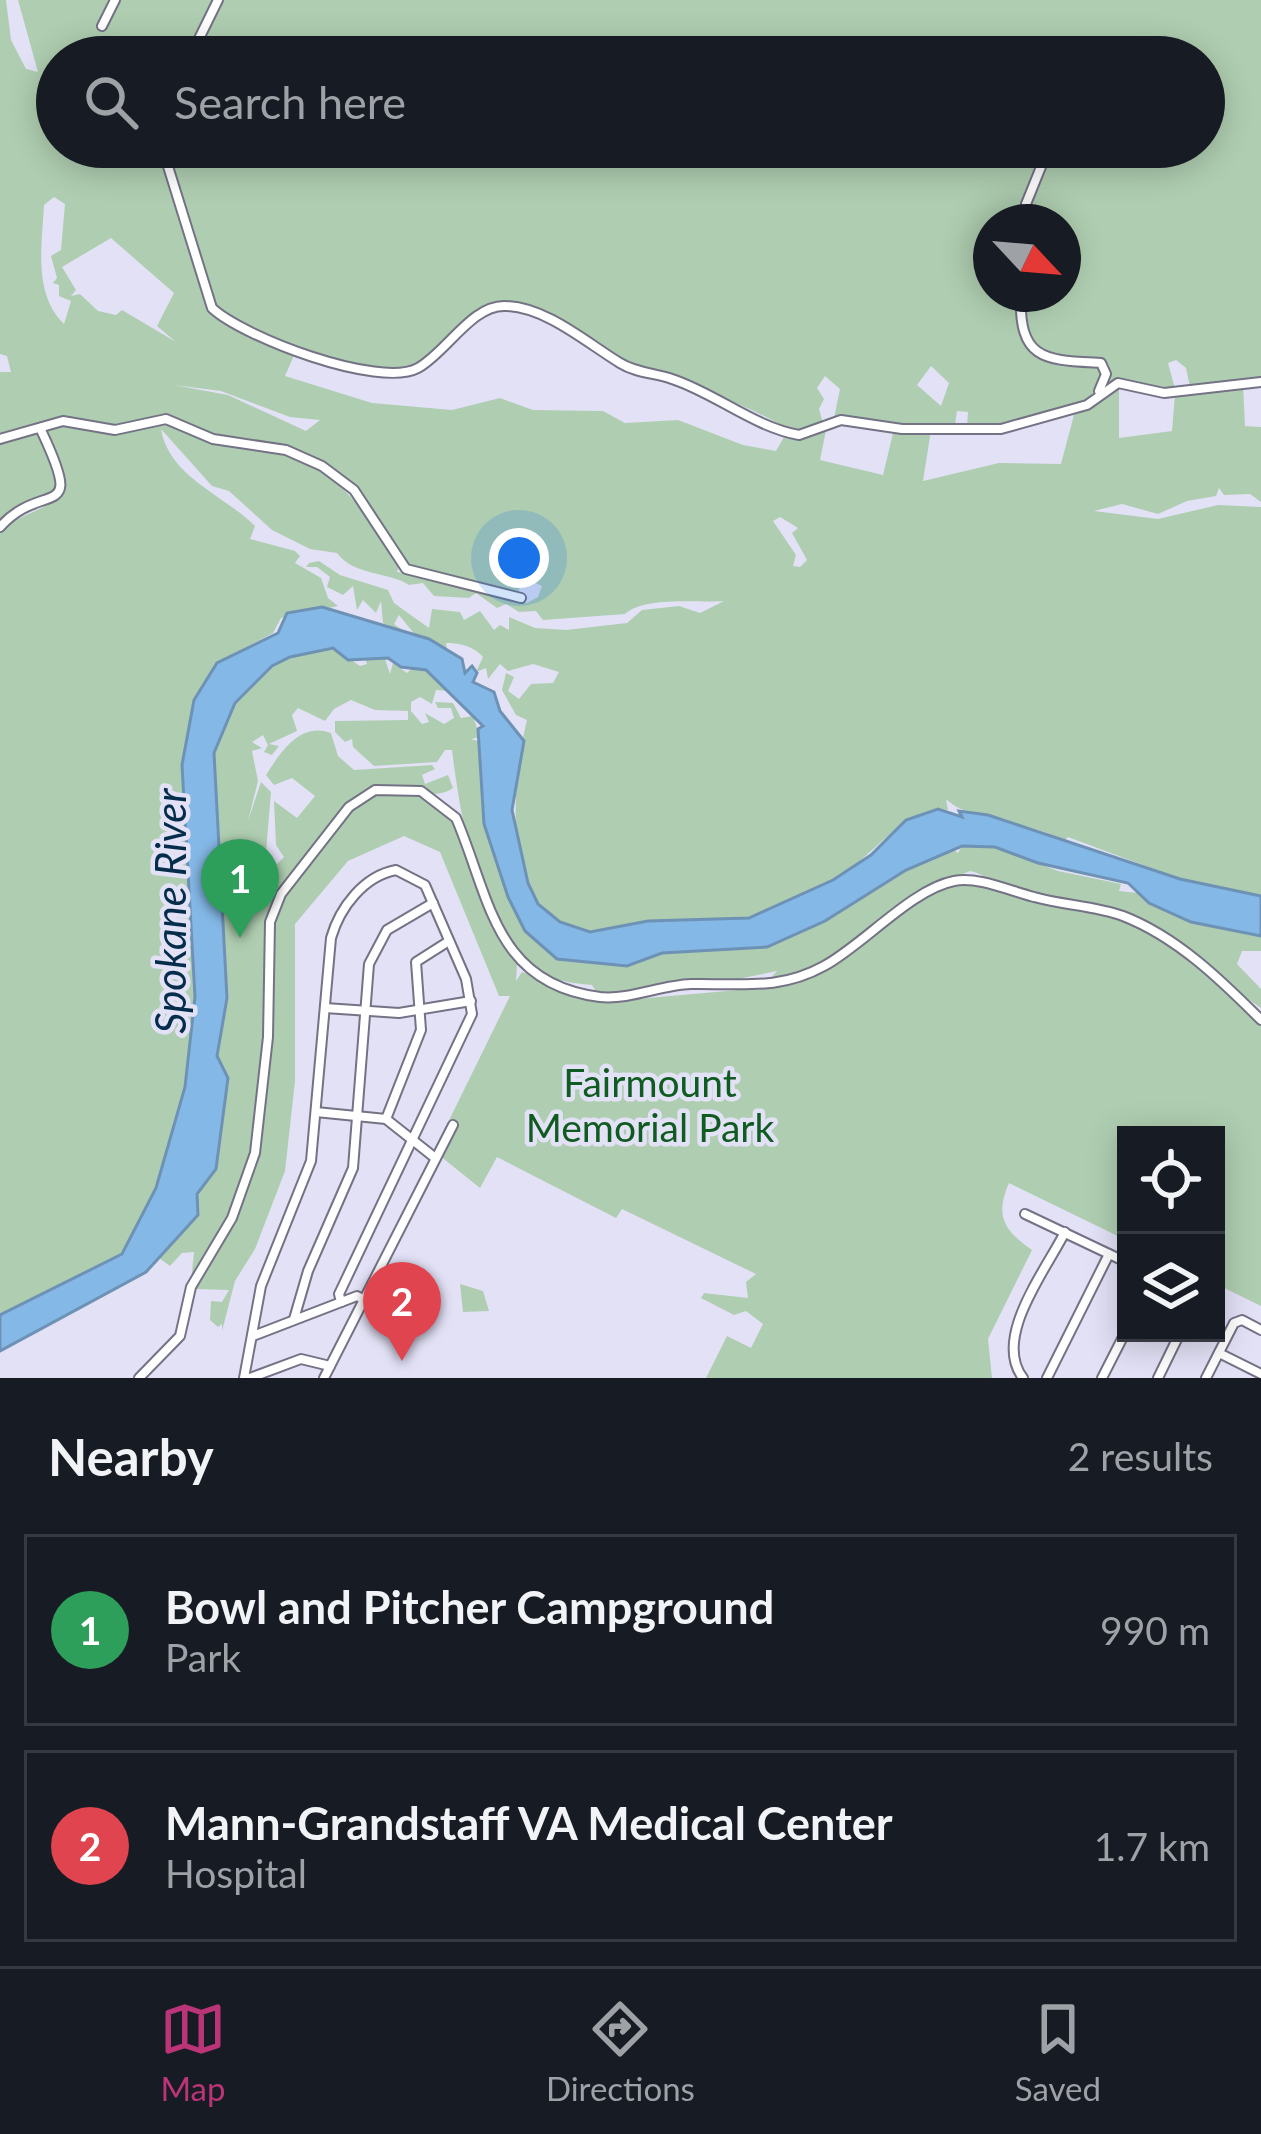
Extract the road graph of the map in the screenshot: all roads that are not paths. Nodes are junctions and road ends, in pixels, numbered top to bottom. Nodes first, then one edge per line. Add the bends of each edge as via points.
1 (115, 0) edge
2 (218, 0) edge
3 (102, 26) dead end
4 (200, 36) edge
5 (169, 168) edge
6 (1041, 168) edge
7 (1026, 204) edge
8 (1023, 312) edge
9 (1261, 382) edge
10 (1098, 394) junction
11 (40, 428) junction
12 (0, 439) edge
13 (0, 527) edge
14 (520, 598) dead end
15 (434, 903) junction
16 (449, 941) junction
17 (471, 1001) junction
18 (325, 1008) junction
19 (424, 1010) junction
20 (366, 1011) junction
21 (1261, 1020) edge
22 (316, 1112) junction
23 (358, 1115) junction
24 (386, 1119) junction
25 (453, 1125) dead end
26 (410, 1136) junction
27 (434, 1157) junction
28 (1025, 1214) dead end
29 (1065, 1232) junction
30 (1109, 1254) junction
31 (1117, 1258) edge
32 (363, 1299) junction
33 (341, 1302) junction
34 (294, 1319) junction
35 (1261, 1330) edge
36 (252, 1337) junction
37 (1120, 1342) edge
38 (1176, 1342) edge
39 (1219, 1353) junction
40 (330, 1366) junction
41 (1261, 1374) edge
42 (139, 1378) edge
43 (247, 1378) edge
44 (324, 1378) edge
45 (1023, 1378) edge
46 (1047, 1378) edge
47 (1102, 1378) edge
48 (1158, 1378) edge
49 (1207, 1378) edge

1 - 3 street
2 - 4 street
5 - 10 street via 212,308 283,346 390,375 448,348 480,312 498,305 519,307 623,365 672,378 790,434 841,419 902,429 1001,429 1071,411
6 - 7 street
8 - 10 street via 1025,335 1044,356 1105,367
9 - 10 street via 1164,393 1118,383
11 - 12 street
11 - 13 street via 62,472 60,490
11 - 14 street via 75,420 116,430 166,419 212,439 302,456 354,490 406,569
15 - 16 street
15 - 18 street via 418,878 396,869 359,890 331,938
15 - 20 street via 400,918 375,946
16 - 17 street
16 - 19 street via 416,962
17 - 19 street
17 - 26 street via 468,1028
18 - 20 street
18 - 22 street
19 - 20 street
19 - 24 street
20 - 23 street
21 - 42 street via 1214,972 1132,921 965,880 926,893 797,980 588,994 512,954 445,806 411,788 375,790 341,816 272,912 255,1153 232,1218 191,1287 180,1336
22 - 23 street
22 - 36 street via 307,1178 261,1286
23 - 24 street
23 - 34 street via 349,1183
24 - 26 street
25 - 27 street
26 - 27 street
26 - 33 street
27 - 32 street
28 - 29 street
29 - 30 street
29 - 45 street via 1012,1338 1011,1358
30 - 31 street
30 - 46 street
32 - 33 street
32 - 40 street
33 - 34 street
34 - 36 street
35 - 39 street via 1238,1320
36 - 43 street
37 - 47 street
38 - 48 street
39 - 41 street
39 - 49 street
40 - 43 street via 301,1359
40 - 44 street

